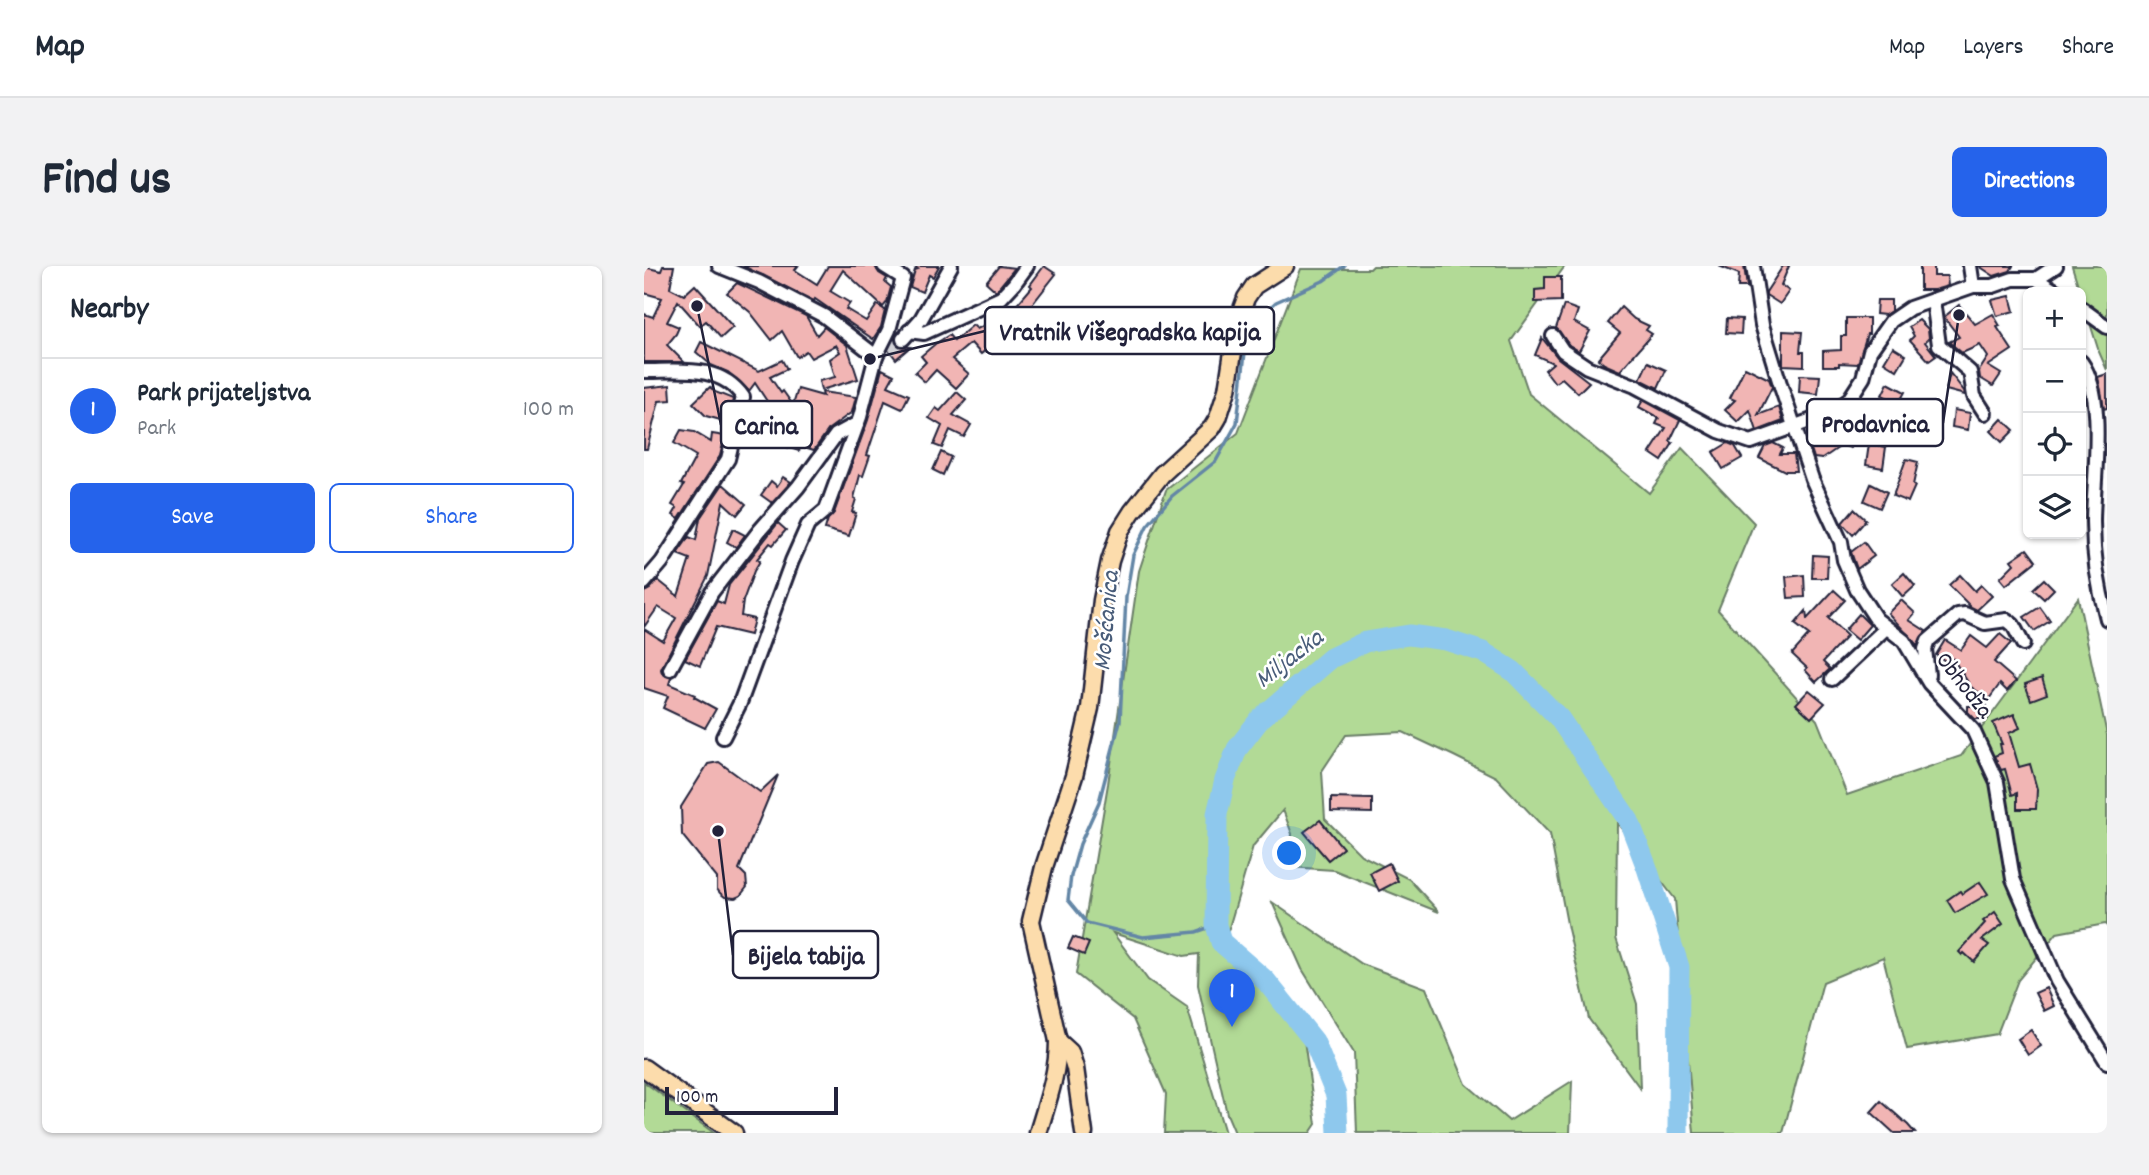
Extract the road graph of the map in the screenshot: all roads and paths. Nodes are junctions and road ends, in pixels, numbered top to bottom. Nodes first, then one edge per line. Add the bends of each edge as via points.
1 (719, 266) edge
2 (884, 266) edge
3 (951, 266) edge
4 (1027, 266) edge
5 (1285, 266) edge
6 (1753, 266) edge
7 (1970, 266) edge
8 (2056, 266) edge
9 (2036, 279) junction
10 (1973, 286) junction
11 (2047, 287) edge
12 (1933, 300) junction
13 (2086, 312) edge
14 (2107, 327) edge
15 (1553, 336) dead end
16 (889, 350) tunnel mouth
17 (876, 356) junction
18 (644, 371) edge
19 (2086, 371) edge
20 (1985, 414) dead end
21 (858, 423) junction
22 (1794, 426) junction
23 (644, 583) edge
24 (2107, 619) edge
25 (1886, 628) junction
26 (2023, 644) dead end
27 (670, 668) dead end
28 (1832, 679) dead end
29 (1929, 683) junction
30 (723, 737) dead end
31 (1058, 1041) junction
32 (2107, 1062) edge
33 (644, 1068) edge
34 (734, 1133) edge
35 (1038, 1133) edge
36 (1084, 1133) edge

1 - 17 street via 824,316
2 - 17 street via 903,278 889,330
3 - 4 street via 921,319 906,335 924,334 1001,298
5 - 31 main road via 1254,286 1246,298 1223,407 1212,428 1147,492 1120,531 1110,561 1090,708 1031,921
6 - 22 street, Obhodža via 1762,325
7 - 10 street
8 - 9 street
9 - 10 street
9 - 11 street
10 - 12 street
12 - 20 street via 1939,345 1970,372 1974,397
12 - 22 street via 1891,321 1870,351 1863,378 1848,401 1829,414
13 - 14 street
15 - 22 street via 1563,351 1587,368 1635,386 1734,437 1751,442
16 - 17 street
17 - 21 street
18 - 23 street via 716,375 734,385 743,397 728,459
19 - 24 street via 2096,405 2096,576
21 - 27 street via 836,435 712,592
21 - 30 street via 826,510 808,525 792,561
22 - 25 street, Obhodža via 1857,590
25 - 28 street
25 - 29 street, Obhodža via 1904,641
26 - 29 street via 2007,620 1985,623 1958,615 1928,641
29 - 32 street, Obhodža via 1973,730 1997,782 2014,879 2057,981
31 - 35 main road via 1054,1079
31 - 36 main road via 1070,1052 1075,1068
33 - 34 main road

